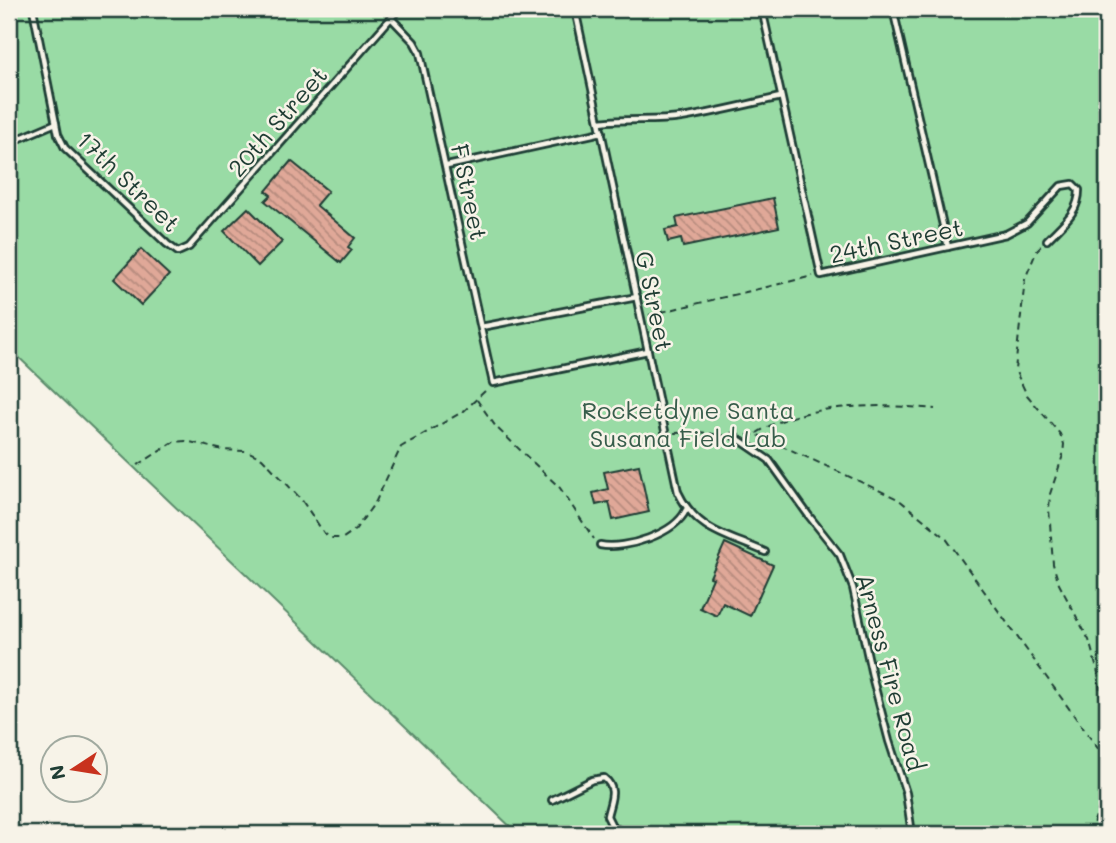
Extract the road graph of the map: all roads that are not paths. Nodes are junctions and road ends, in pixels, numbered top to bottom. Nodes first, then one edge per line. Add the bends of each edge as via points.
1 (33, 9) edge
2 (399, 9) edge
3 (575, 9) edge
4 (762, 9) edge
5 (892, 9) edge
6 (391, 18) junction
7 (781, 97) junction
8 (56, 122) junction
9 (600, 122) junction
10 (602, 132) junction
11 (9, 143) edge
12 (447, 166) junction
13 (1047, 240) road end
14 (948, 247) junction
15 (178, 252) joint
16 (637, 297) junction
17 (481, 327) junction
18 (648, 351) junction
19 (734, 436) road end
20 (686, 510) junction
21 (600, 545) road end
22 (765, 552) dead end
23 (552, 800) dead end
24 (626, 834) edge
25 (912, 834) edge

1 - 8 lane, 17th Street
2 - 6 lane, 20th Street
3 - 9 lane, G Street
4 - 7 lane
5 - 14 lane
6 - 12 lane, F Street via 421,53
6 - 15 lane, 20th Street via 189,247
7 - 9 lane via 681,118
7 - 14 lane, 24th Street via 821,275
8 - 11 lane
8 - 15 lane, 17th Street via 65,148
9 - 10 lane, G Street
10 - 12 lane
10 - 16 lane, G Street
12 - 17 lane, F Street
13 - 14 lane, 24th Street via 1079,202 1079,190 1073,184 1061,186 1016,229
16 - 17 lane
16 - 18 lane, G Street
17 - 18 lane, F Street via 493,383
18 - 20 lane, G Street via 678,492
19 - 25 lane, Arness Fire Road via 769,460 840,555 853,588 906,793
20 - 21 lane via 682,519 650,538 611,547
20 - 22 lane via 700,524
23 - 24 lane via 604,778 613,793 607,816 612,826

